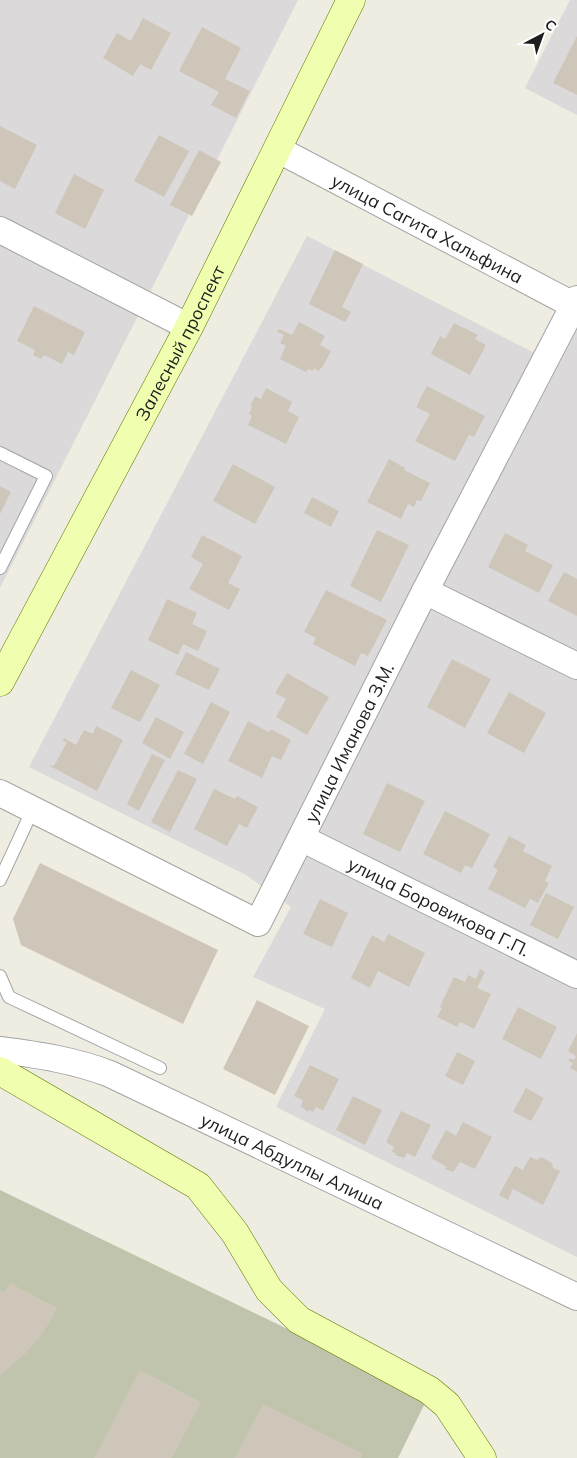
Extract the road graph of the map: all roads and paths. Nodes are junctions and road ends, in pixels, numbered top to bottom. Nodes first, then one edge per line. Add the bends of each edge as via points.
1 (351, 0) edge
2 (277, 149) junction
3 (0, 230) edge
4 (576, 304) edge
5 (189, 327) junction
6 (0, 453) edge
7 (0, 568) edge
8 (425, 591) junction
9 (577, 666) edge
10 (0, 682) edge
11 (0, 793) edge
12 (33, 809) junction
13 (301, 838) junction
14 (0, 880) edge
15 (577, 975) edge
16 (0, 976) edge
17 (0, 1050) edge
18 (160, 1068) dead end
19 (0, 1071) edge
20 (577, 1297) edge
21 (482, 1458) edge

1 - 2 main road, Залесный проспект
2 - 4 street, улица Сагита Хальфина
2 - 5 main road, Залесный проспект
3 - 5 street
4 - 8 street, улица Иманова З.М.
5 - 10 main road, Залесный проспект
6 - 7 lane via 46,476
8 - 9 street
8 - 13 street, улица Иманова З.М.
11 - 12 street, улица Иманова З.М.
12 - 13 street, улица Иманова З.М. via 258,923
12 - 14 lane
13 - 15 street, улица Боровикова Г.П.
16 - 18 lane via 10,997
17 - 20 street, улица Абдуллы Алиша via 53,1057 110,1074
19 - 21 main road via 198,1186 235,1233 269,1290 299,1320 429,1390 447,1404

